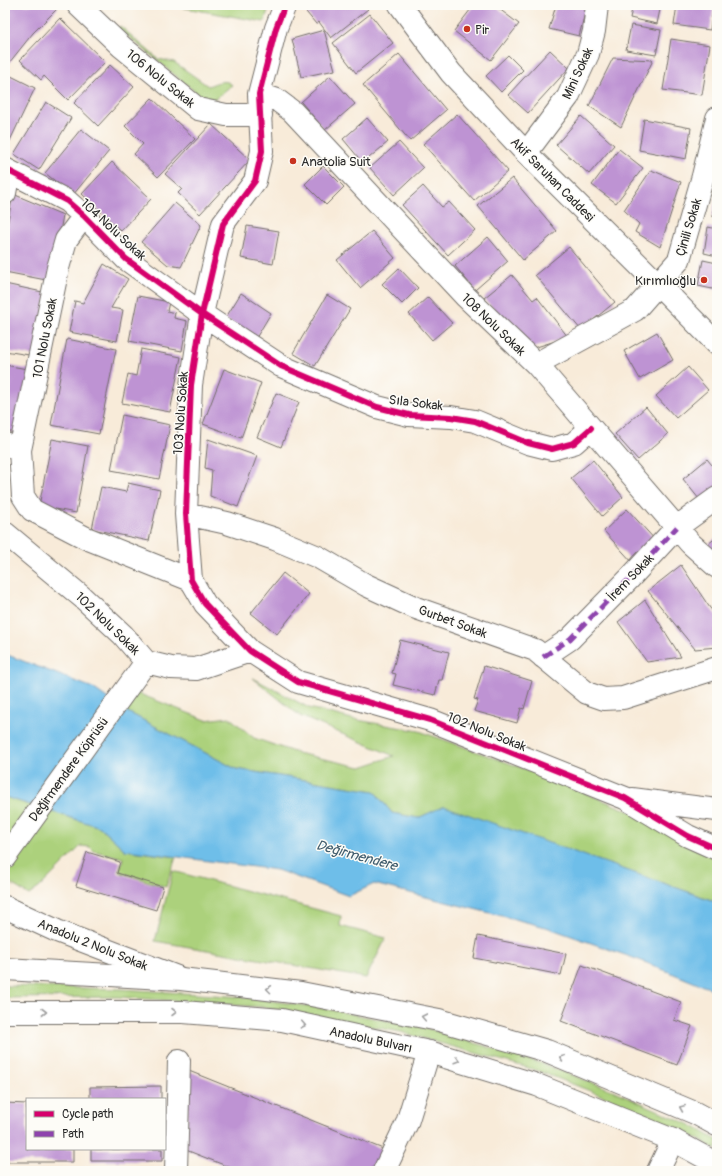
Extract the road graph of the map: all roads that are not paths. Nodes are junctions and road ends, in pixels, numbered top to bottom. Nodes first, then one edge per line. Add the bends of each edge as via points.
1 (78, 5) edge
2 (285, 5) edge
3 (400, 5) edge
4 (597, 5) edge
5 (260, 105) junction
6 (717, 118) edge
7 (526, 153) junction
8 (7, 170) edge
9 (5, 193) edge
10 (84, 216) junction
11 (658, 284) junction
12 (202, 314) junction
13 (717, 344) edge
14 (536, 364) junction
15 (591, 428) junction
16 (12, 447) edge
17 (717, 498) edge
18 (186, 514) junction
19 (677, 527) junction
20 (5, 533) edge
21 (717, 567) edge
22 (191, 580) junction
23 (250, 651) junction
24 (543, 657) junction
25 (146, 662) junction
26 (717, 668) edge
27 (625, 798) junction
28 (717, 810) edge
29 (714, 847) edge
30 (5, 857) edge
31 (5, 907) edge
32 (5, 969) edge
33 (181, 979) junction
34 (7, 1013) edge
35 (429, 1052) junction
36 (179, 1061) dead end
37 (717, 1125) edge
38 (673, 1140) junction
39 (717, 1164) edge
40 (176, 1171) edge
41 (384, 1171) edge
42 (658, 1171) edge

1 - 5 main road, 106 Nolu Sokak via 122,47 198,109 226,115
2 - 5 main road, 103 Nolu Sokak via 276,28
3 - 7 main road, Akif Saruhan Caddesi via 451,73
4 - 7 main road, Mini Sokak via 588,54 568,97
5 - 12 main road, 103 Nolu Sokak via 262,151 255,181 223,224
5 - 14 main road, 108 Nolu Sokak via 277,100 293,112 465,296
6 - 11 main road, Çinili Sokak via 679,260
7 - 11 main road, Akif Saruhan Caddesi
8 - 9 main road
8 - 10 main road, 104 Nolu Sokak via 67,201
10 - 12 main road, 104 Nolu Sokak via 126,259
10 - 16 main road, 101 Nolu Sokak via 66,240
11 - 13 main road, Akif Saruhan Caddesi
11 - 14 main road, Çinili Sokak via 635,310
12 - 15 main road, Sıla Sokak via 281,366 377,407 409,415 475,421 528,443 552,449 574,444
12 - 18 main road, 103 Nolu Sokak via 191,385
14 - 15 main road, 108 Nolu Sokak
15 - 19 main road, 108 Nolu Sokak
16 - 22 main road via 23,496 32,510 86,538
17 - 19 main road, İrem Sokak
18 - 22 main road, 103 Nolu Sokak
18 - 24 main road, Gurbet Sokak via 275,538 318,557 366,585 416,608 535,650
19 - 21 main road, 108 Nolu Sokak via 690,543
19 - 24 main road, İrem Sokak via 570,639
20 - 25 main road, 102 Nolu Sokak via 87,602 123,635
22 - 23 main road, 103 Nolu Sokak via 205,604
23 - 25 main road, 102 Nolu Sokak via 196,669 171,668
23 - 27 main road, 102 Nolu Sokak via 298,682 430,720
24 - 26 main road, Gurbet Sokak via 587,693 604,699 623,698
25 - 30 main road, Değirmendere Köprüsü
27 - 28 main road
27 - 29 main road, 102 Nolu Sokak via 688,836
31 - 33 main road, Anadolu 2 Nolu Sokak via 57,932
32 - 33 main road
37 -> 33 main road via 695,1113 547,1052 439,1020 301,993
34 -> 35 main road, Anadolu Bulvarı via 183,1012 282,1020
35 -> 38 main road, Anadolu Bulvarı via 537,1085
35 - 41 main road via 406,1123
36 - 40 main road
38 - 39 main road, Anadolu Bulvarı
38 - 42 main road

